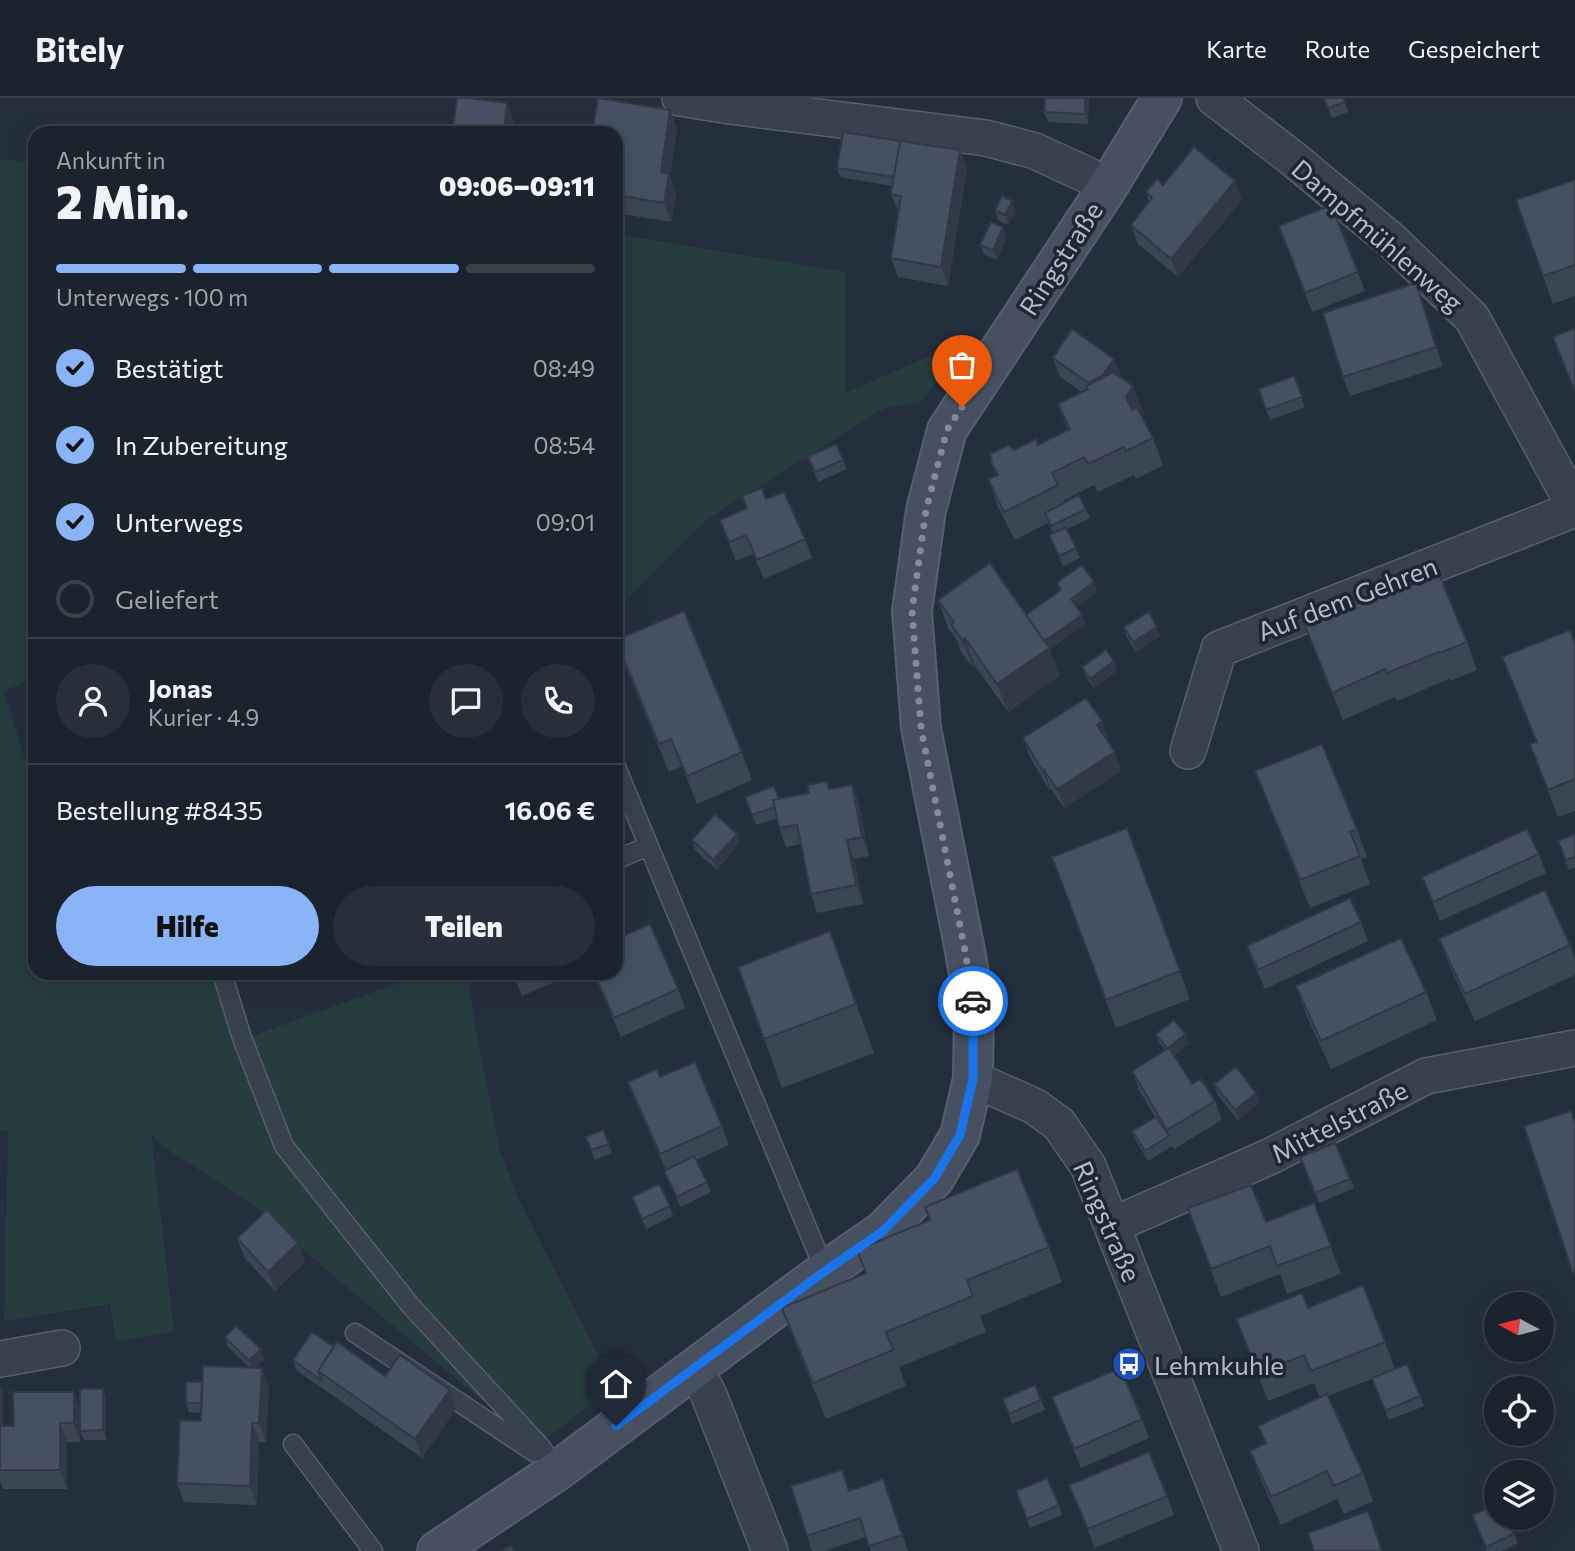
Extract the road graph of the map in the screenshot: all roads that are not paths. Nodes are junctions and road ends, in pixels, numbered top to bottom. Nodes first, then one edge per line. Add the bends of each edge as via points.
1 (680, 98) edge
2 (1163, 98) edge
3 (1214, 98) edge
4 (1107, 188) junction
5 (1575, 508) edge
6 (1188, 751) dead end
7 (623, 784) edge
8 (648, 846) junction
9 (623, 857) edge
10 (224, 980) edge
11 (1575, 1048) edge
12 (973, 1079) junction
13 (1113, 1224) junction
14 (825, 1271) junction
15 (355, 1333) dead end
16 (62, 1348) dead end
17 (0, 1359) edge
18 (694, 1368) junction
19 (293, 1444) dead end
20 (545, 1461) junction
21 (373, 1551) edge
22 (437, 1551) edge
23 (770, 1551) edge
24 (1241, 1551) edge

1 - 4 street, Ringstraße via 986,138 1035,151
2 - 4 street, Ringstraße
3 - 5 street, Dampfmühlenweg via 1391,240 1472,317
4 - 12 street, Ringstraße via 947,430 926,510 912,611 921,728 974,1005
5 - 6 street, Auf dem Gehren via 1219,649
7 - 8 lane
8 - 9 lane
8 - 14 lane
10 - 20 lane via 284,1146 410,1305 541,1447
11 - 13 street, Mittelstraße via 1426,1076 1269,1157
12 - 13 street, Ringstraße via 1034,1106 1059,1124 1088,1166
12 - 14 street via 960,1135 934,1179 883,1231
13 - 24 street, Ringstraße
14 - 18 street
15 - 20 lane
16 - 17 street
18 - 20 street
18 - 23 street
19 - 21 lane
20 - 22 street

